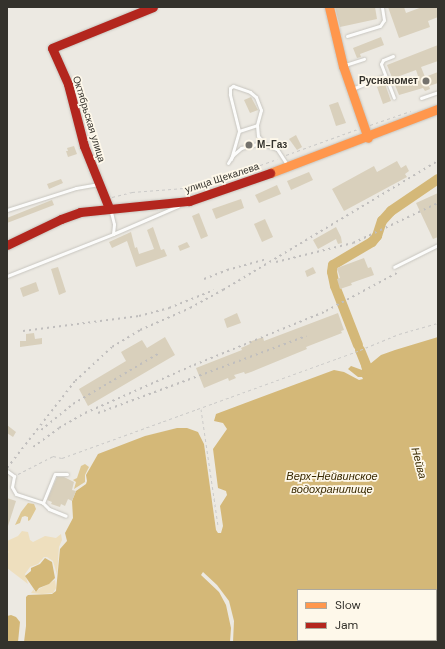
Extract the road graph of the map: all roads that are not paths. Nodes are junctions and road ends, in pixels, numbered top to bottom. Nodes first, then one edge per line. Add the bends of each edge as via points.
1 (153, 7) edge
2 (330, 7) edge
3 (382, 7) edge
4 (347, 36) dead end
5 (393, 56) dead end
6 (364, 59) dead end
7 (343, 66) junction
8 (385, 76) junction
9 (350, 90) junction
10 (438, 92) edge
11 (394, 98) dead end
12 (421, 98) dead end
13 (438, 109) edge
14 (257, 125) junction
15 (239, 131) junction
16 (368, 138) junction
17 (264, 143) junction
18 (231, 159) junction
19 (228, 163) dead end
20 (289, 167) junction
21 (100, 184) junction
22 (189, 201) junction
23 (109, 208) junction
24 (7, 210) edge
25 (113, 234) junction
26 (7, 245) edge
27 (438, 245) edge
28 (394, 267) dead end
29 (7, 276) edge
30 (7, 471) edge
31 (67, 474) dead end
32 (43, 503) junction
33 (66, 516) dead end

1 - 21 main road, Октябрьская улица via 52,48 68,84 84,146
2 - 7 main road
3 - 4 lane via 384,20 380,26
5 - 8 lane via 381,62
6 - 7 lane
7 - 9 main road
8 - 9 lane
8 - 11 lane
9 - 16 main road
10 - 12 lane
13 - 16 main road, улица Щекалева
14 - 15 lane
14 - 15 lane via 261,110 256,97 233,86 230,88 230,94
14 - 17 lane via 258,136
15 - 18 lane
16 - 20 main road, улица Щекалева
17 - 18 lane via 245,147
17 - 20 lane via 273,146
18 - 19 lane
20 - 22 main road, улица Щекалева
21 - 23 main road, Октябрьская улица
21 - 24 lane via 76,188
22 - 23 main road, улица Щекалева
22 - 25 lane
23 - 25 lane via 114,224
23 - 26 main road, улица Щекалева via 80,212
25 - 29 lane
27 - 28 lane
30 - 32 lane via 14,476 14,493
31 - 32 lane via 55,474
32 - 33 lane via 49,509

